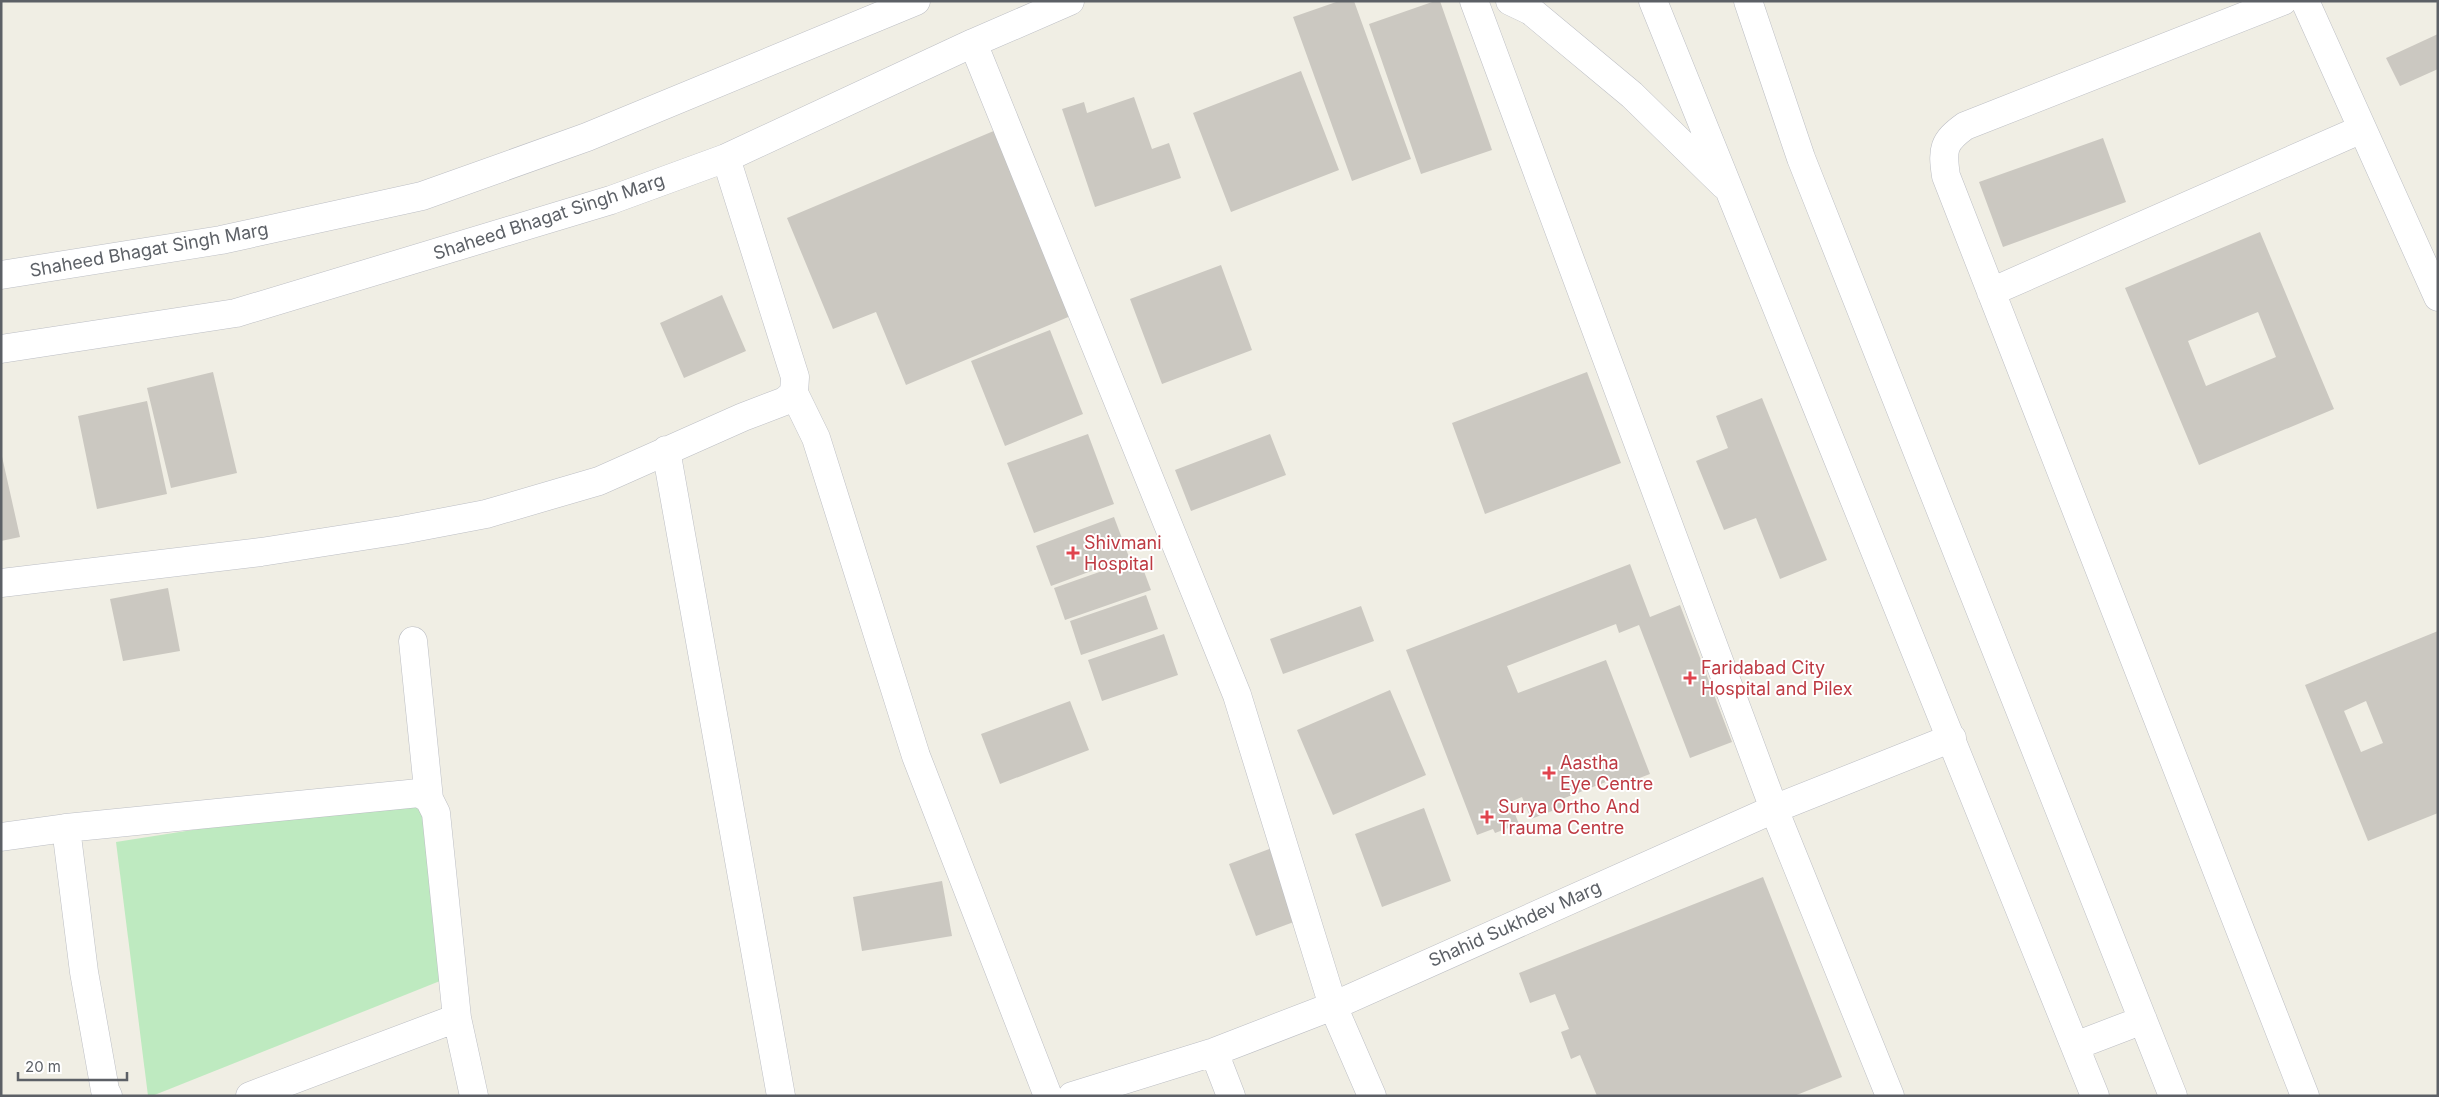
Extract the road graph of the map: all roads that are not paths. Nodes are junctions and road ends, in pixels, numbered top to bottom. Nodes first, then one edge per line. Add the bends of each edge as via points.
1 (916, 1) edge
2 (1070, 1) edge
3 (1474, 1) edge
4 (1510, 1) edge
5 (1653, 1) edge
6 (1748, 1) edge
7 (2283, 1) edge
8 (2305, 1) edge
9 (973, 43) junction
10 (2362, 129) junction
11 (726, 158) junction
12 (1732, 193) junction
13 (1, 275) edge
14 (2435, 283) edge
15 (1991, 292) junction
16 (1, 349) edge
17 (794, 393) junction
18 (666, 450) junction
19 (1, 583) edge
20 (413, 641) dead end
21 (1952, 738) junction
22 (429, 799) junction
23 (1774, 809) junction
24 (66, 828) junction
25 (1, 837) edge
26 (1333, 1006) junction
27 (457, 1018) junction
28 (2143, 1020) junction
29 (2075, 1046) junction
30 (1214, 1052) junction
31 (108, 1096) edge
32 (250, 1096) edge
33 (474, 1096) edge
34 (781, 1096) edge
35 (1048, 1096) edge
36 (1072, 1096) edge
37 (1231, 1096) edge
38 (1372, 1096) edge
39 (1890, 1096) edge
40 (2095, 1096) edge
41 (2173, 1096) edge
42 (2304, 1096) edge

1 - 13 street, Shaheed Bhagat Singh Marg via 587,137 422,196 221,240
2 - 9 street, Shaheed Bhagat Singh Marg
3 - 23 street
4 - 12 street via 1531,11 1632,95
5 - 12 street
6 - 28 street via 1801,158
7 - 15 street via 1965,126 1949,138 1943,153 1946,176
8 - 10 street
9 - 11 street, Shaheed Bhagat Singh Marg
9 - 26 street via 1237,695
10 - 14 street
10 - 15 street
11 - 16 street, Shaheed Bhagat Singh Marg via 611,200 236,313
11 - 17 street via 795,377
12 - 21 street
15 - 42 street
17 - 18 street via 785,401
17 - 35 street via 816,438 916,756
18 - 19 street via 599,481 486,514 260,552
18 - 34 street
20 - 22 street
21 - 23 street, Shahid Sukhdev Marg
21 - 29 street
22 - 24 street via 419,793 405,793
22 - 27 street via 436,813
23 - 26 street, Shahid Sukhdev Marg
23 - 39 street
24 - 25 street
24 - 31 street via 84,972
26 - 30 street, Shahid Sukhdev Marg
26 - 38 street
27 - 32 street
27 - 33 street
28 - 29 street
28 - 41 street
29 - 40 street
30 - 36 street, Shahid Sukhdev Marg
30 - 37 street

